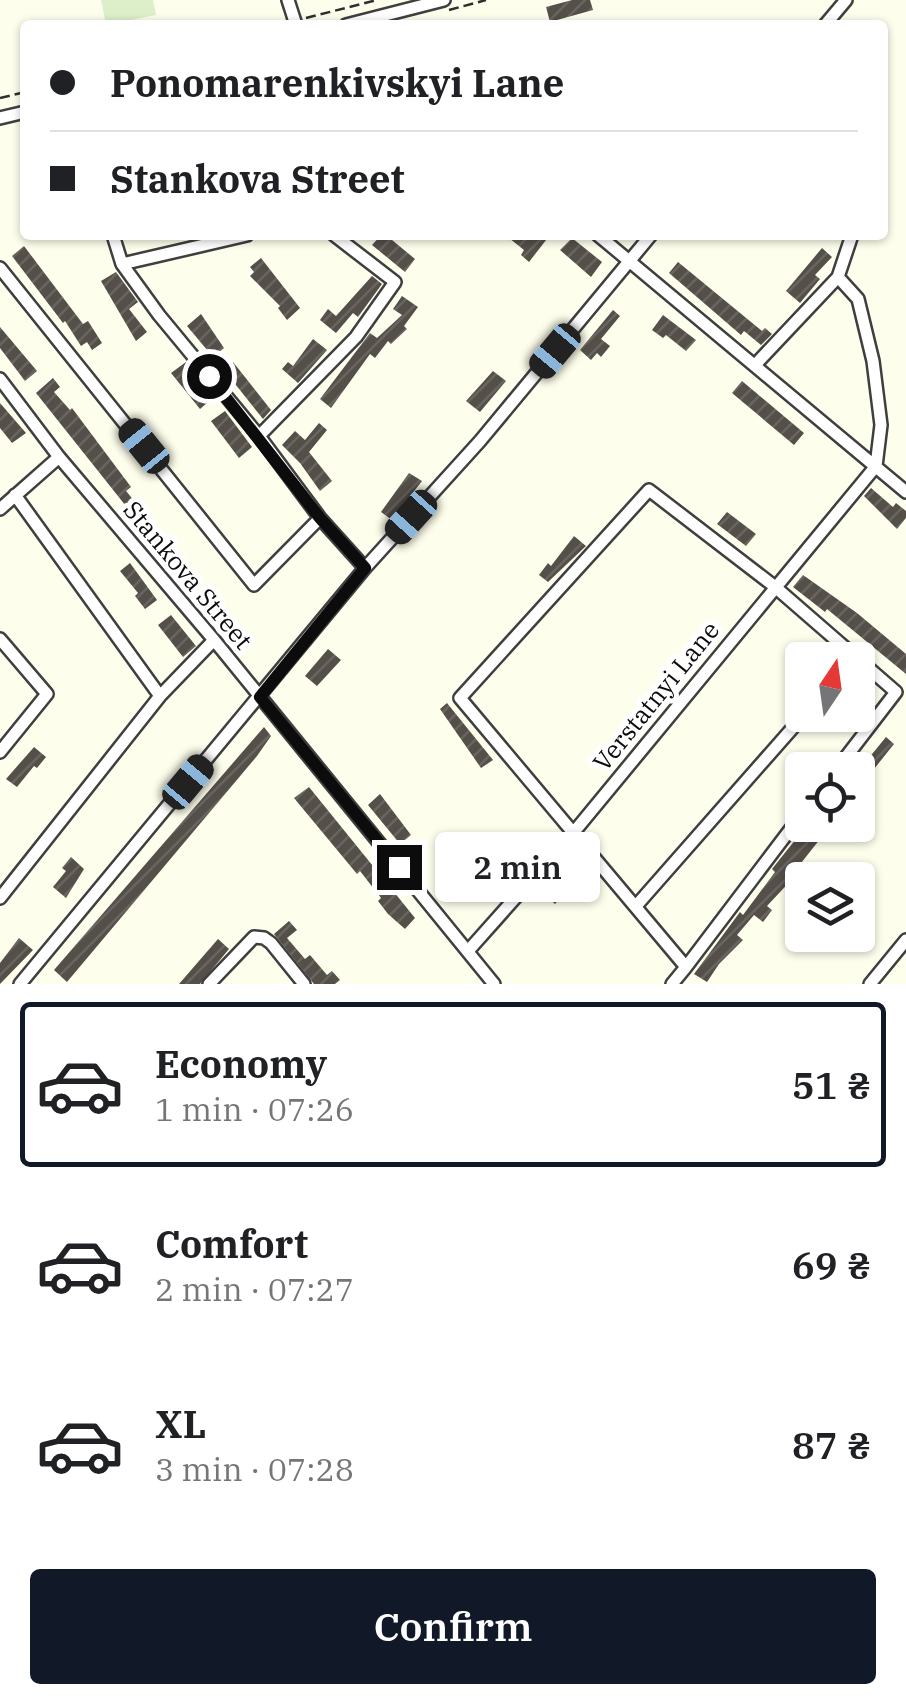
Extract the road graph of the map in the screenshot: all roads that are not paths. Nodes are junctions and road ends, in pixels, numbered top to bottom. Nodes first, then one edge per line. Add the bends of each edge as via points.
1 (444, 0) edge
2 (846, 0) edge
3 (379, 20) edge
4 (829, 20) edge
5 (115, 240) edge
6 (225, 240) edge
7 (340, 240) edge
8 (604, 240) edge
9 (647, 240) edge
10 (850, 240) edge
11 (630, 261) junction
12 (122, 264) junction
13 (0, 268) edge
14 (838, 276) junction
15 (755, 365) junction
16 (0, 379) edge
17 (259, 436) junction
18 (59, 457) junction
19 (876, 466) junction
20 (906, 492) edge
21 (14, 495) junction
22 (0, 509) edge
23 (320, 518) junction
24 (365, 568) junction
25 (774, 586) junction
26 (214, 640) junction
27 (836, 642) edge
28 (2, 645) edge
29 (875, 675) edge
30 (160, 696) junction
31 (260, 697) junction
32 (875, 719) edge
33 (789, 732) edge
34 (865, 732) edge
35 (0, 752) edge
36 (850, 752) edge
37 (574, 832) junction
38 (785, 836) edge
39 (0, 898) edge
40 (636, 906) junction
41 (906, 940) edge
42 (468, 952) junction
43 (686, 967) junction
44 (487, 981) edge
45 (20, 984) edge
46 (209, 984) edge
47 (304, 984) edge
48 (672, 984) edge
49 (870, 984) edge

1 - 3 street
2 - 4 street
5 - 12 street
6 - 12 street
7 - 17 street via 395,282 356,337
8 - 11 street
9 - 11 street
10 - 14 street
11 - 15 street
11 - 24 street
12 - 17 street
13 - 23 street via 254,585
14 - 15 street
14 - 19 street via 858,299 873,361 882,425
15 - 19 street
16 - 18 street, Stankova Street
17 - 23 street
18 - 21 street
18 - 26 street, Stankova Street
19 - 20 street
19 - 25 street, Verstatnyi Lane
21 - 22 street
21 - 30 street
23 - 24 street
24 - 31 street
25 - 27 street
25 - 37 street, Verstatnyi Lane
25 - 37 street via 649,490 460,698
26 - 30 street
26 - 31 street, Stankova Street
28 - 35 street via 47,694
29 - 32 street via 896,692
30 - 39 street
31 - 42 street, Stankova Street
31 - 45 street
33 - 40 street
34 - 36 street
37 - 40 street
37 - 42 street, Verstatnyi Lane
38 - 43 street
40 - 43 street
41 - 49 street
42 - 44 street, Stankova Street
43 - 48 street
46 - 47 street via 254,937 270,943

